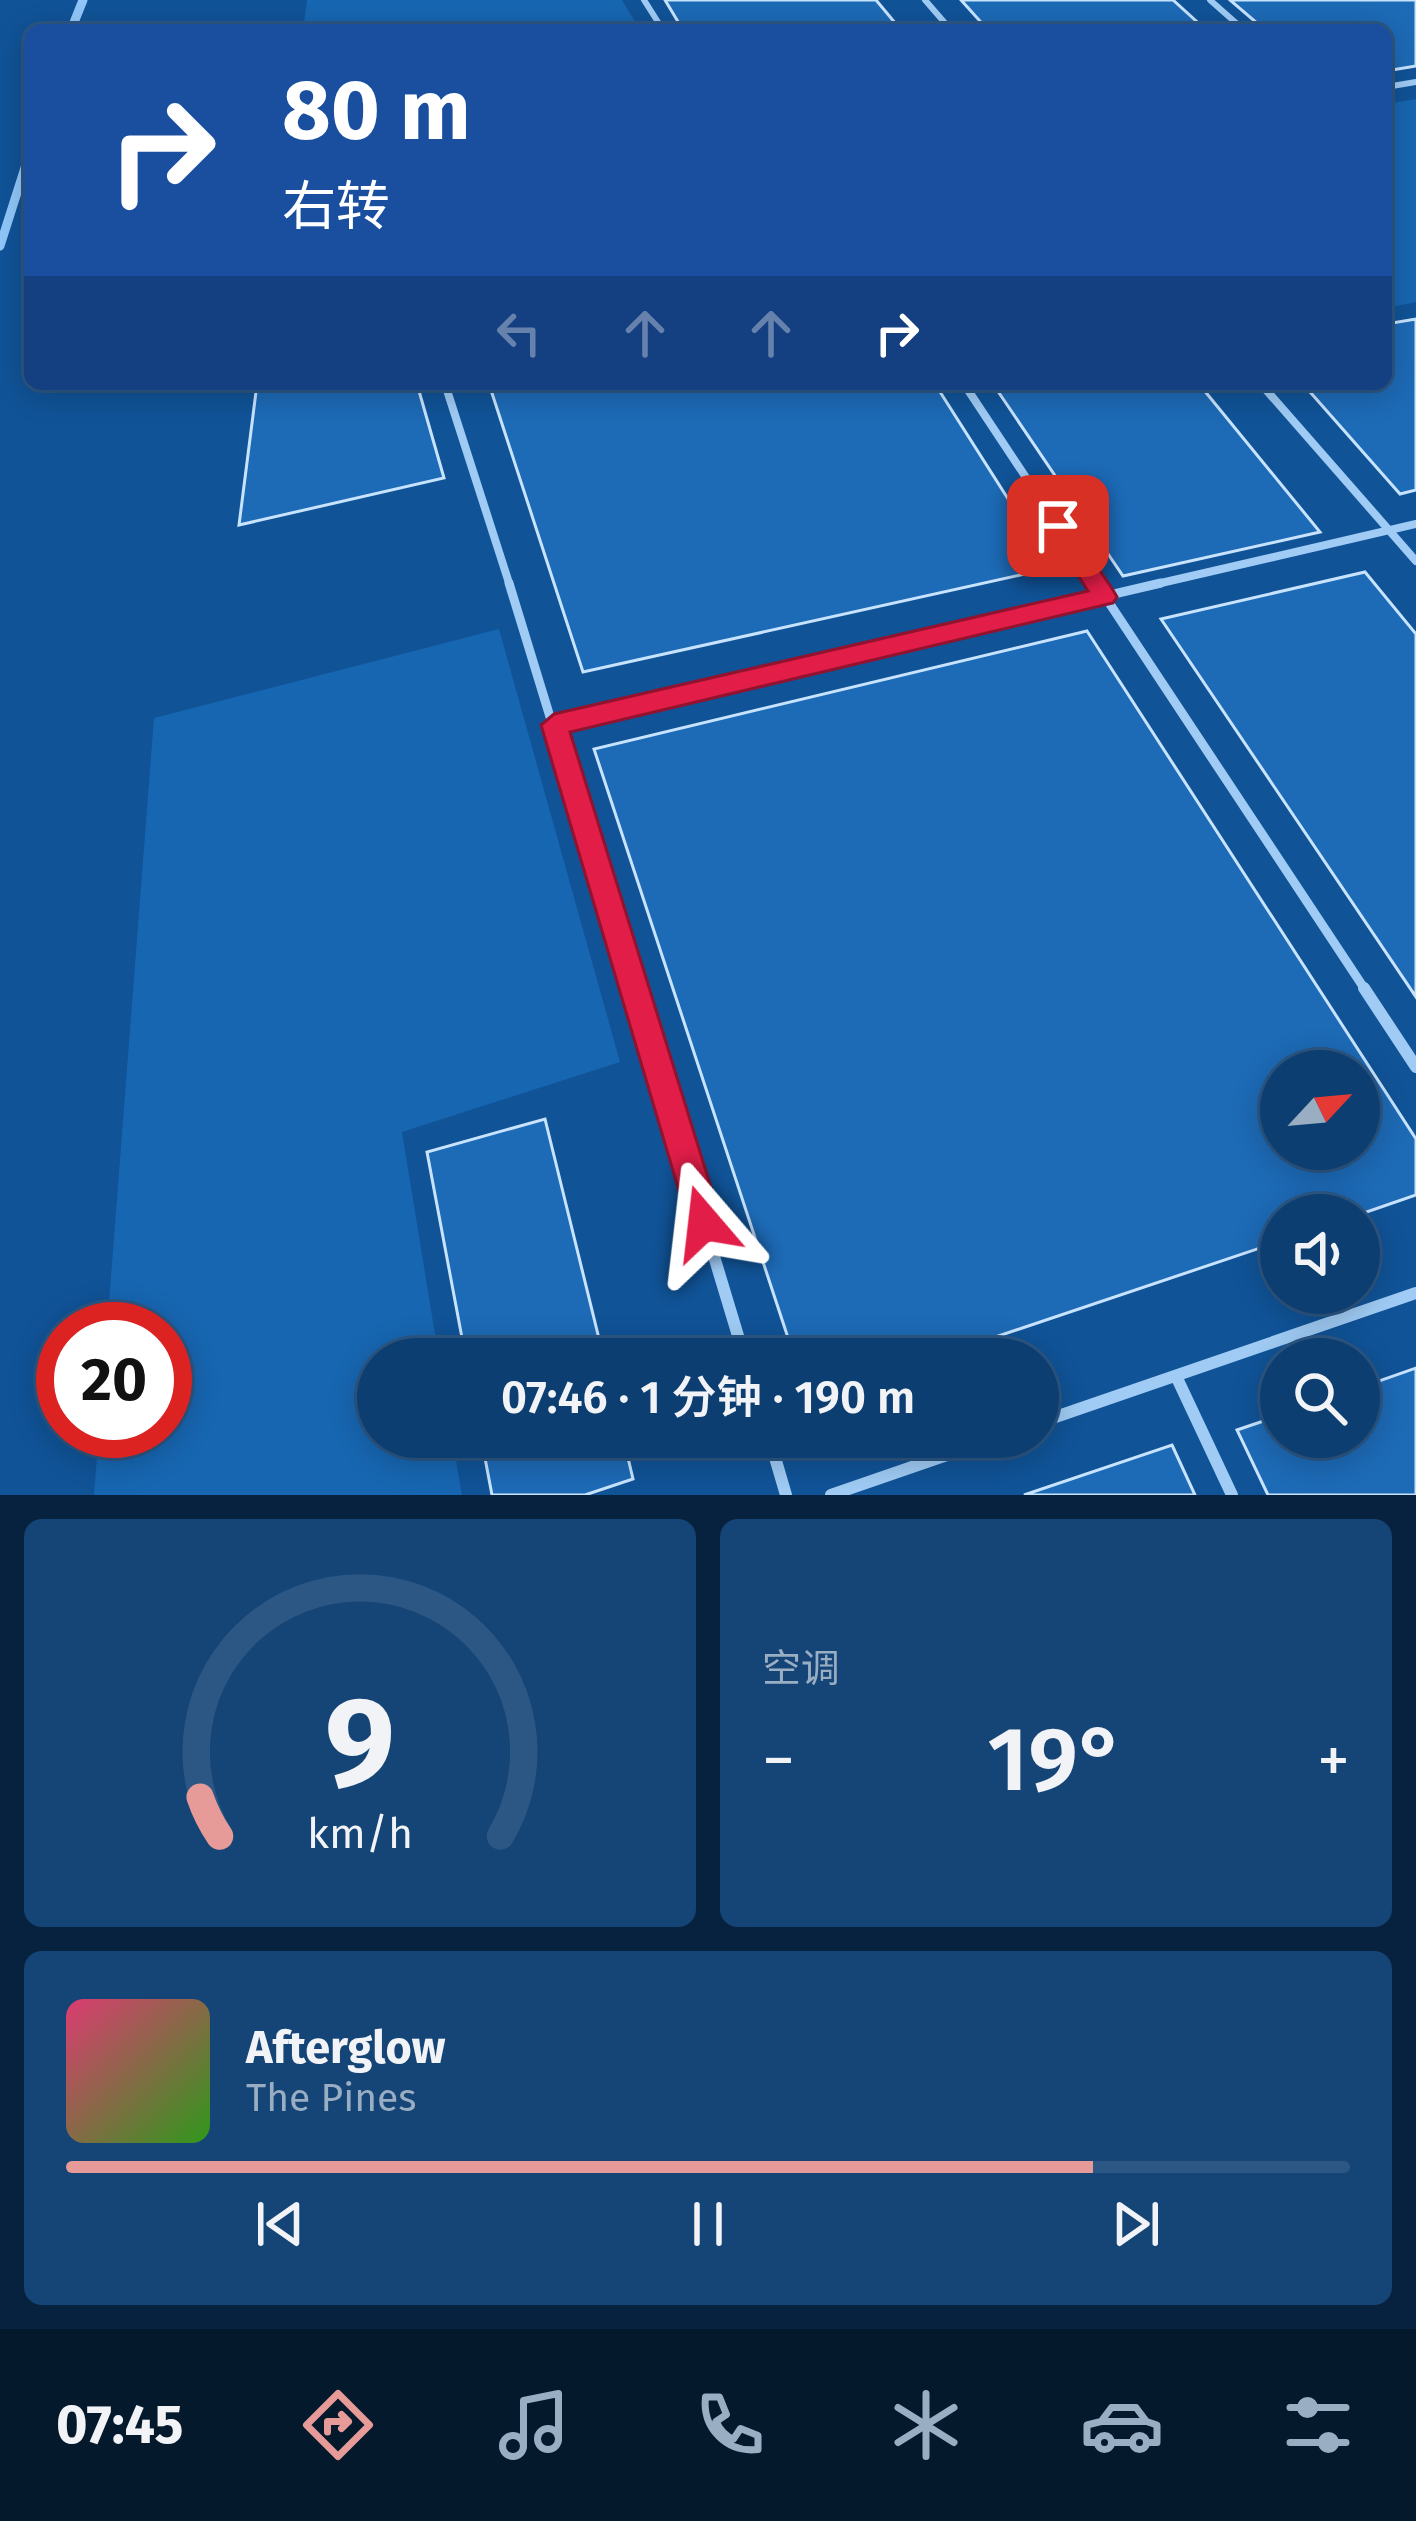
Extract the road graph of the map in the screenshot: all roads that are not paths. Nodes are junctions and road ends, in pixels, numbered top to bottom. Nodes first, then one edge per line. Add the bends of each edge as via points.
1 (925, 0) edge
2 (1210, 0) edge
3 (946, 24) edge
4 (1237, 24) edge
5 (447, 390) edge
6 (968, 390) edge
7 (1266, 390) edge
8 (1416, 524) edge
9 (1389, 530) junction
10 (1416, 561) edge
11 (1105, 597) junction
12 (554, 725) junction
13 (1416, 1067) edge
14 (1416, 1293) edge
15 (739, 1338) edge
16 (1176, 1376) junction
17 (1059, 1417) edge
18 (775, 1458) edge
19 (938, 1458) edge
20 (786, 1495) edge
21 (831, 1495) edge
22 (1232, 1495) edge

1 - 3 lane
2 - 4 lane
5 - 12 lane
6 - 11 lane
7 - 9 lane
8 - 9 lane
9 - 10 lane
9 - 11 lane
11 - 12 lane
11 - 13 lane
12 - 15 lane
14 - 16 lane
16 - 17 lane
16 - 22 lane
18 - 20 lane
19 - 21 lane

